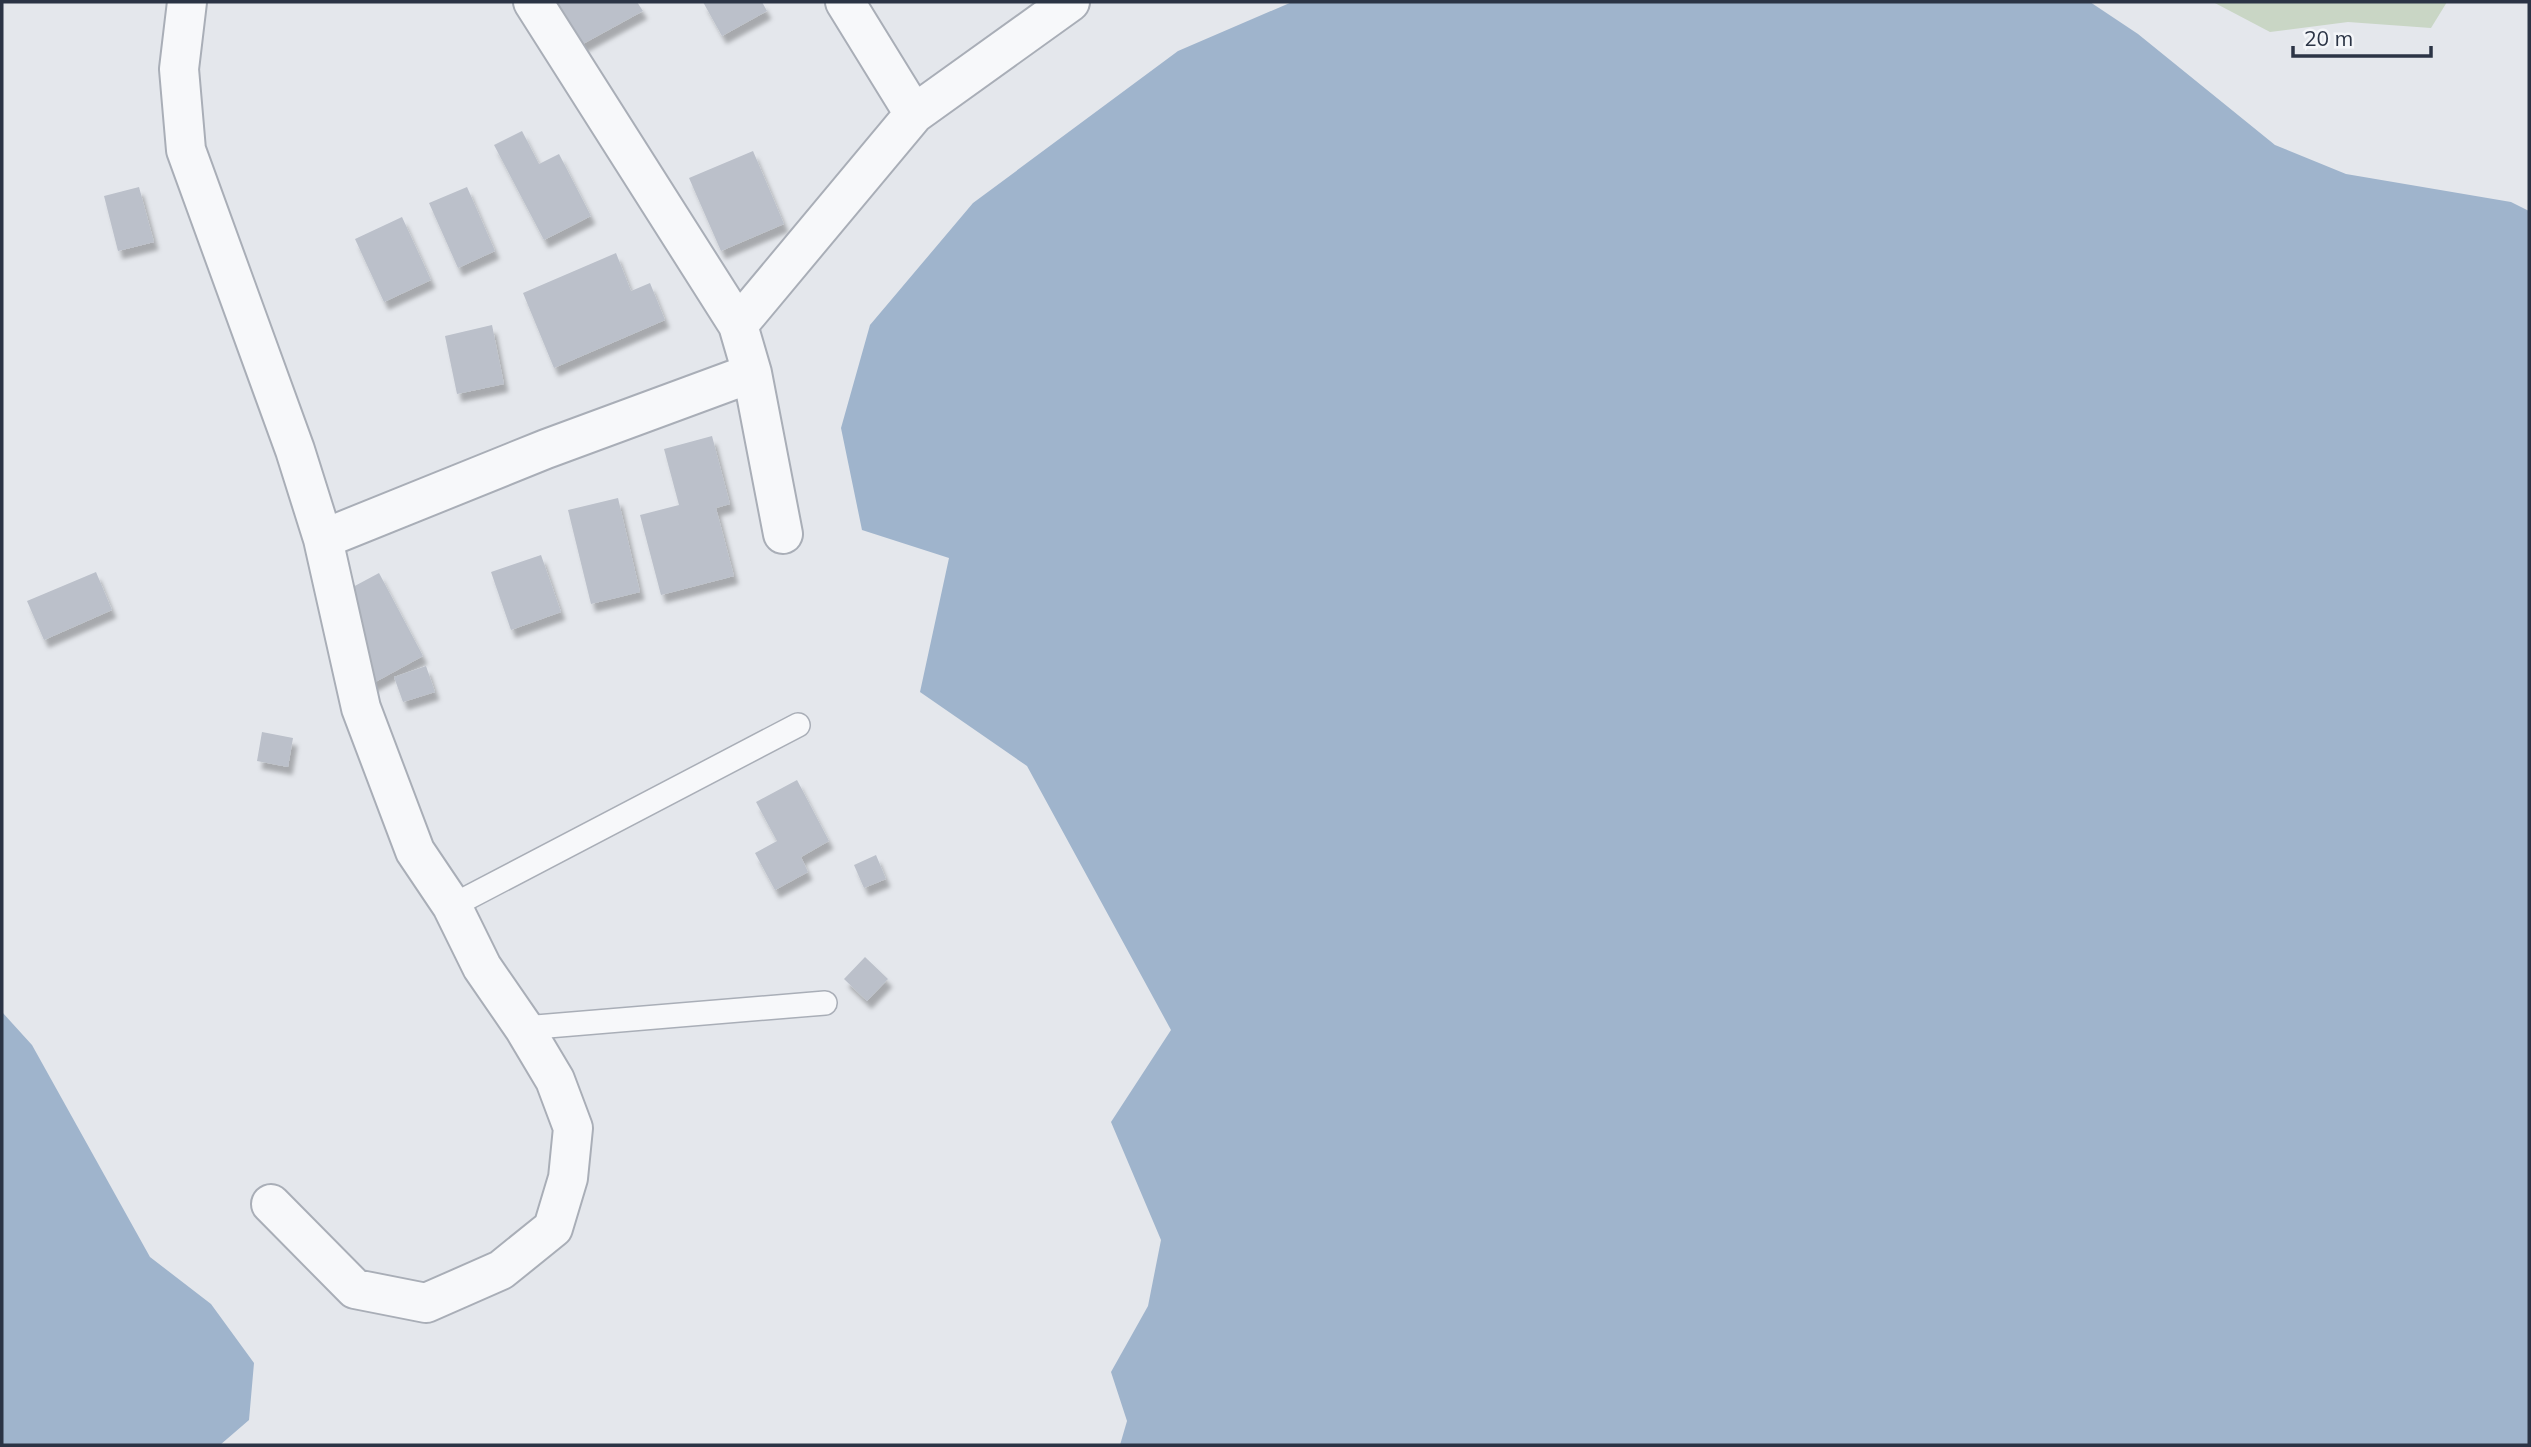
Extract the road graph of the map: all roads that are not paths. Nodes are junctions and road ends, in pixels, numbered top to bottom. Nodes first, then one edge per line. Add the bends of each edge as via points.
1 (187, 2) edge
2 (533, 2) edge
3 (845, 2) edge
4 (1069, 2) edge
5 (914, 114) junction
6 (738, 325) junction
7 (752, 373) junction
8 (783, 534) dead end
9 (323, 539) junction
10 (798, 725) dead end
11 (452, 906) junction
12 (825, 1003) dead end
13 (524, 1028) junction
14 (271, 1204) dead end

1 - 9 street via 179,69 186,150
2 - 6 street
3 - 5 street
4 - 5 street
5 - 6 street
6 - 7 street
7 - 8 street
7 - 9 street
9 - 11 street via 361,708 415,850
10 - 11 lane
11 - 13 street via 482,967
12 - 13 lane
13 - 14 street via 555,1080 573,1128 568,1178 553,1228 501,1270 426,1303 355,1289

